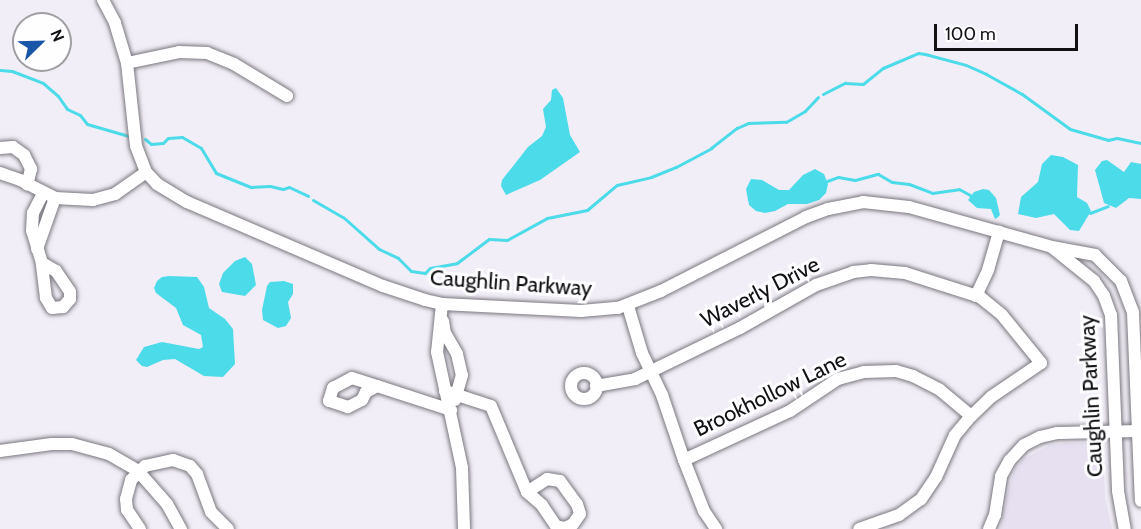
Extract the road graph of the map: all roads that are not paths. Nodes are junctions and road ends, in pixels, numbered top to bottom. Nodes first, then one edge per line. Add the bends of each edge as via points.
1 (104, 0) edge
2 (127, 63) junction
3 (287, 96) dead end
4 (0, 148) edge
5 (146, 172) junction
6 (0, 173) edge
7 (27, 185) junction
8 (43, 193) junction
9 (55, 198) junction
10 (999, 232) junction
11 (1052, 247) junction
12 (37, 249) junction
13 (42, 263) dead end
14 (976, 296) junction
15 (442, 304) junction
16 (627, 306) junction
17 (460, 362) junction
18 (440, 368) junction
19 (651, 371) junction
20 (377, 386) dead end
21 (596, 386) dead end
22 (445, 391) junction
23 (457, 395) junction
24 (451, 410) junction
25 (971, 416) junction
26 (1139, 431) edge
27 (1115, 432) junction
28 (0, 451) edge
29 (684, 460) junction
30 (138, 471) junction
31 (527, 492) junction
32 (1141, 501) edge
33 (140, 529) edge
34 (181, 529) edge
35 (228, 529) edge
36 (464, 529) edge
37 (716, 529) edge
38 (859, 529) edge
39 (989, 529) edge
40 (1125, 529) edge

1 - 2 street, Caughlin Parkway
2 - 3 street via 179,52 207,53 234,64
2 - 5 street, Caughlin Parkway via 136,146
4 - 7 street via 13,147 24,155 31,169
5 - 9 street via 104,199
5 - 15 street, Caughlin Parkway via 162,188 187,202 383,286
6 - 7 street
7 - 8 street
8 - 9 street
8 - 12 street via 32,218
9 - 12 street
10 - 11 street, Caughlin Parkway
10 - 14 street
10 - 16 street, Caughlin Parkway via 897,205 863,202 839,206 806,217
11 - 26 street, Caughlin Parkway via 1095,255 1113,271 1127,292 1134,324
11 - 27 street, Caughlin Parkway via 1094,281 1108,306 1113,327
12 - 13 street
14 - 19 street, Waverly Drive via 905,273 853,272 816,285 740,328
14 - 25 street, Waverly Drive via 1002,315 1041,363 991,397
15 - 16 street, Caughlin Parkway via 581,312
15 - 17 street via 445,333
15 - 18 street via 437,335
16 - 19 street
17 - 18 street
17 - 23 street via 462,375
18 - 22 street
19 - 21 street, Waverly Drive via 621,383
19 - 29 street
20 - 24 street
22 - 23 street
22 - 24 street
23 - 24 street
23 - 31 street via 491,406
24 - 36 street via 464,487
25 - 29 street, Brookhollow Lane via 940,390 913,375 864,372 838,379 790,411
25 - 38 street via 948,447 936,477 921,499 898,515
26 - 27 street
26 - 32 street, Caughlin Parkway
27 - 39 street via 1048,434 1024,445 1001,476
27 - 40 street, Caughlin Parkway via 1118,491
28 - 30 street via 72,444 109,454
29 - 37 street
30 - 33 street via 127,489 126,499 131,519
30 - 34 street via 167,504
30 - 35 street via 163,460 190,466 203,485 211,512
31 - 31 street via 541,481 554,479 564,486 580,514 573,524 565,528 556,526

